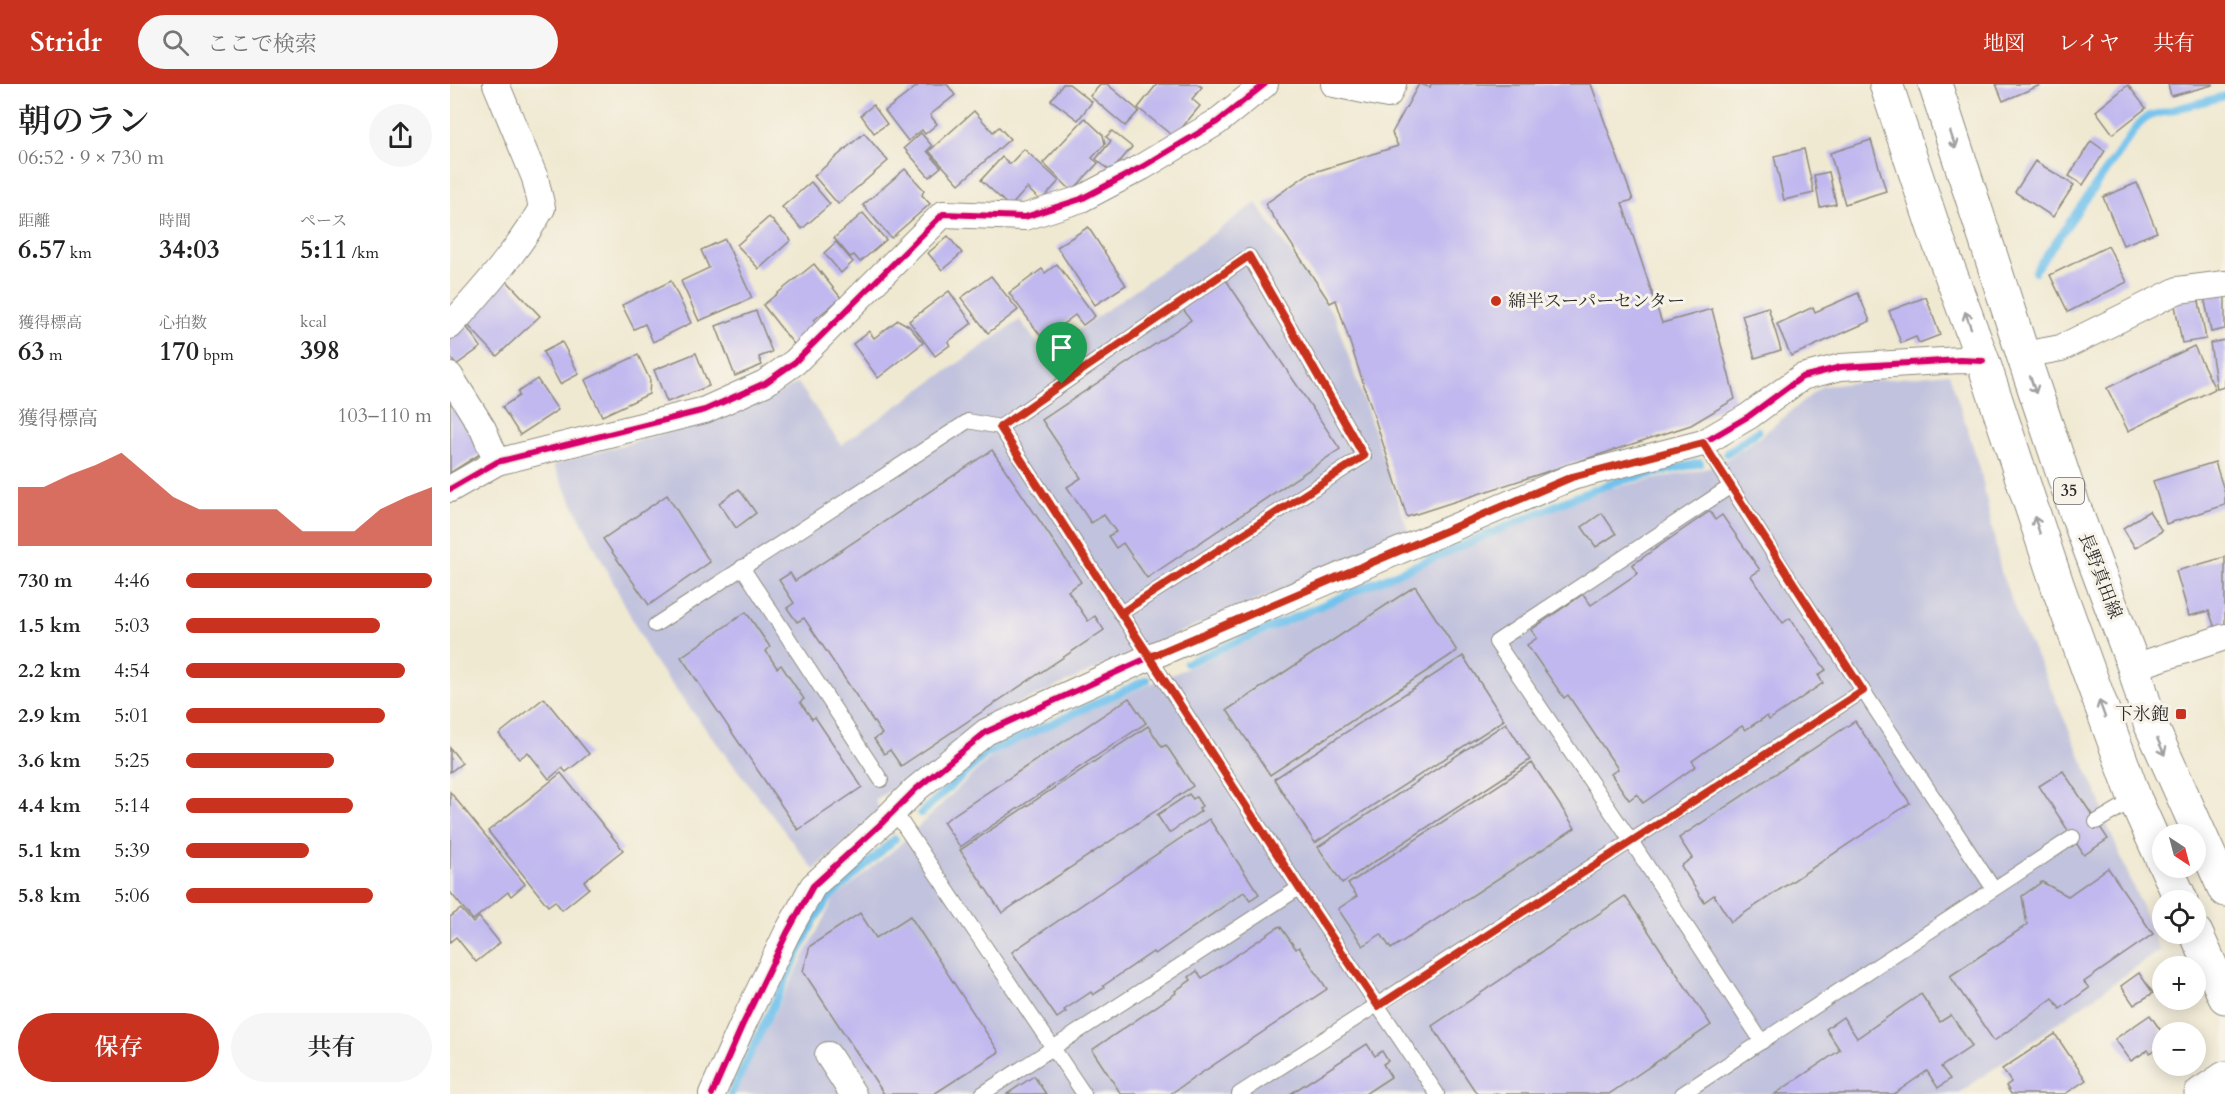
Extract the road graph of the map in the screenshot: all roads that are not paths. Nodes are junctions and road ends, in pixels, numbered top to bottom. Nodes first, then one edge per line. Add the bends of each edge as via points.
1 (496, 84) edge
2 (1264, 84) edge
3 (1334, 84) edge
4 (1394, 84) edge
5 (1886, 84) edge
6 (1935, 84) edge
7 (2225, 284) edge
8 (450, 326) edge
9 (2023, 355) junction
10 (1983, 361) junction
11 (450, 376) edge
12 (1000, 427) junction
13 (1703, 443) junction
14 (497, 462) junction
15 (1731, 486) junction
16 (450, 489) edge
17 (742, 567) junction
18 (1121, 613) junction
19 (655, 625) dead end
20 (2225, 637) edge
21 (1150, 657) junction
22 (2134, 666) junction
23 (1863, 691) junction
24 (880, 780) dead end
25 (2135, 799) junction
26 (894, 811) junction
27 (2096, 822) dead end
28 (2073, 837) dead end
29 (2152, 837) edge
30 (1631, 841) junction
31 (1299, 888) junction
32 (1993, 888) junction
33 (2225, 890) edge
34 (2201, 944) edge
35 (2225, 997) edge
36 (1378, 1006) junction
37 (1762, 1042) junction
38 (1053, 1047) junction
39 (828, 1054) dead end
40 (2225, 1078) edge
41 (712, 1094) edge
42 (853, 1094) edge
43 (982, 1094) edge
44 (1084, 1094) edge
45 (1239, 1094) edge
46 (1437, 1094) edge
47 (1682, 1094) edge
48 (2201, 1094) edge

1 - 8 street via 535,178 542,208 503,266
2 - 14 street via 1217,122 1081,199 1025,217 943,214 795,362 765,383 705,410
3 - 4 street via 1388,95
10 -> 5 main road, 35
6 -> 9 main road, 長野真田線 / 35
7 - 9 street via 2178,290 2061,348
9 -> 22 main road, 長野真田線 / 35 via 2074,507
10 - 13 street via 1841,367 1802,377 1749,416
25 -> 10 main road, 35 via 2058,587
11 - 14 street via 483,429
12 - 17 lane via 968,421
12 - 18 lane
12 - 18 lane via 1249,256 1364,456
13 - 15 lane
13 - 21 street via 1572,477
14 - 16 street
15 - 23 lane
15 - 30 lane via 1496,642
17 - 19 lane
17 - 24 lane
18 - 21 lane
20 - 22 street
21 - 26 street via 986,732
21 - 31 lane
22 -> 33 main road, 長野真田線 / 35 via 2150,723
23 - 30 lane
23 - 32 lane
25 - 27 lane
25 - 29 main road, 35
26 - 38 lane
26 - 41 street via 813,886
28 - 32 lane
30 - 36 lane
30 - 37 lane
31 - 36 lane
31 - 38 lane
32 - 37 lane
34 - 35 main road
36 - 45 lane
36 - 46 lane
37 - 47 lane
38 - 43 lane
38 - 44 lane
39 - 42 street
40 - 48 main road

